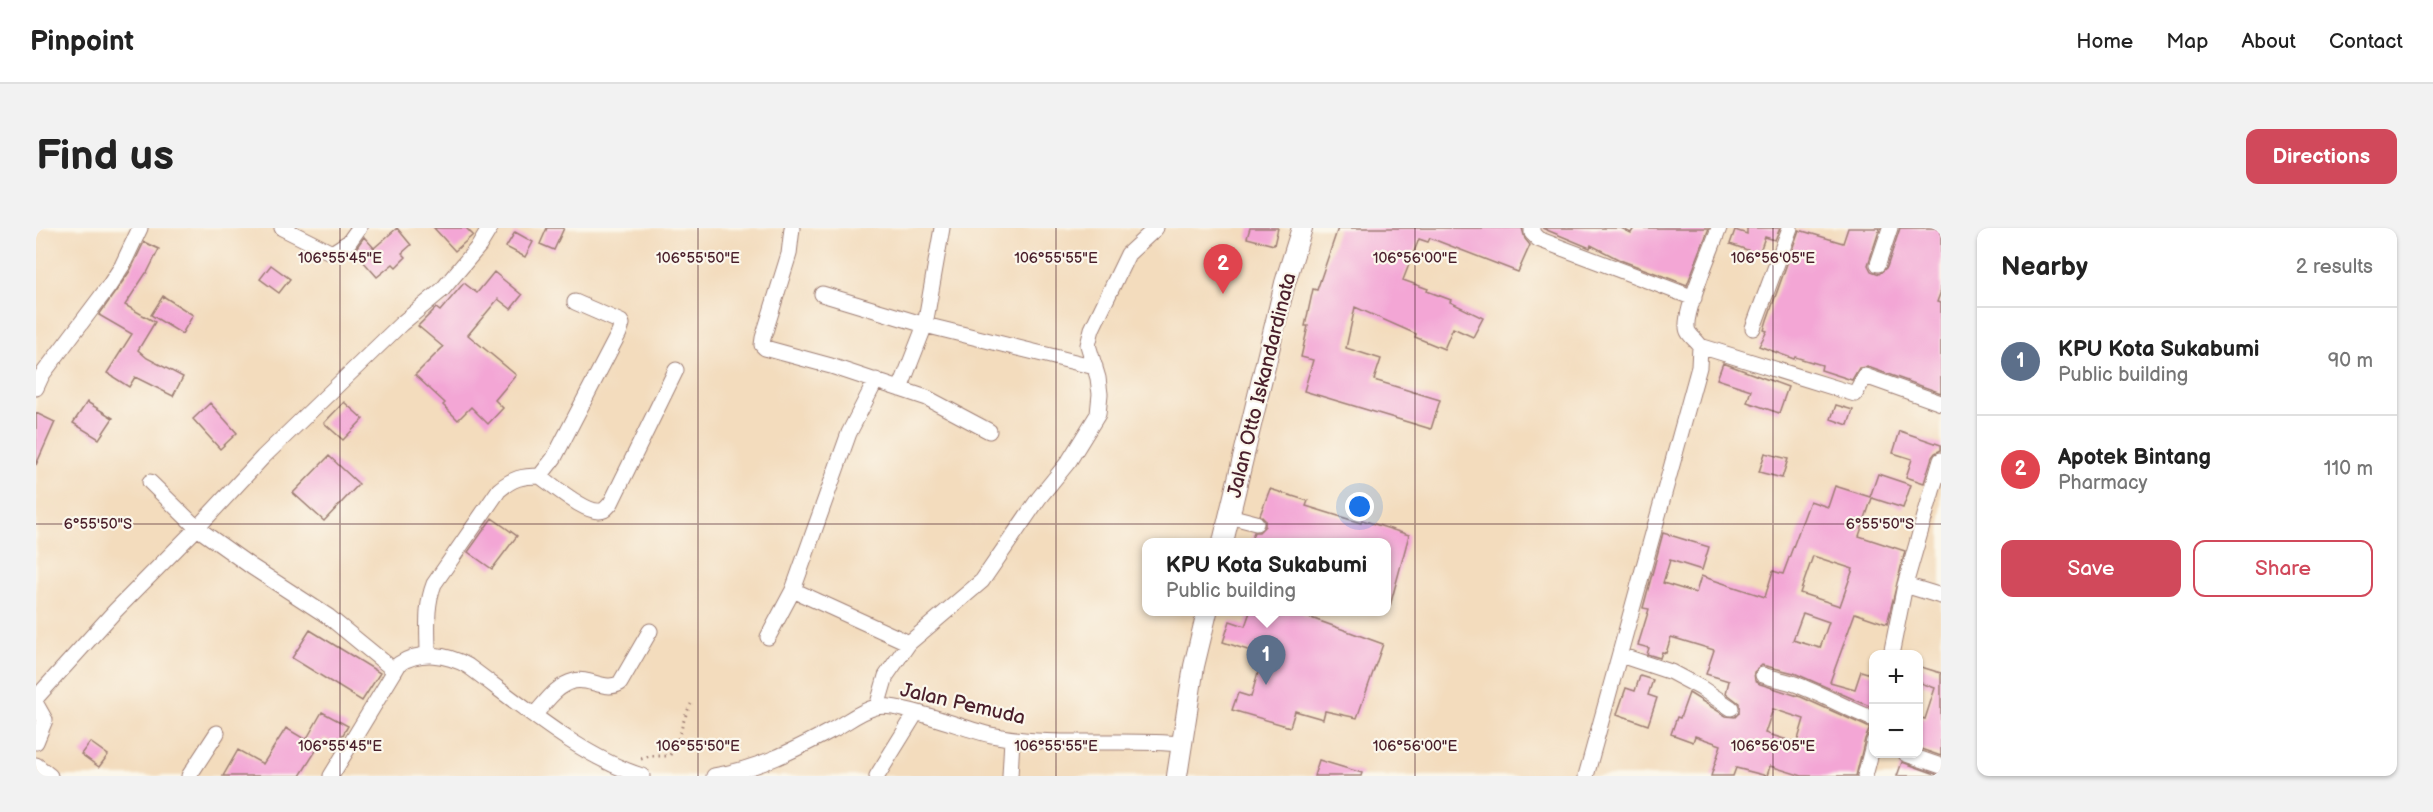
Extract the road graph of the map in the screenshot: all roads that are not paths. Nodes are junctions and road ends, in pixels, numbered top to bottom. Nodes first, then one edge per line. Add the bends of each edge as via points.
1 (140, 228) edge
2 (282, 228) edge
3 (359, 228) edge
4 (490, 228) edge
5 (792, 228) edge
6 (942, 228) edge
7 (1155, 228) edge
8 (1302, 228) edge
9 (1532, 228) edge
10 (1719, 228) edge
11 (1790, 228) edge
12 (1890, 228) edge
13 (1878, 264) dead end
14 (822, 294) dead end
15 (1694, 298) junction
16 (575, 302) dead end
17 (925, 325) junction
18 (1753, 328) dead end
19 (1700, 346) junction
20 (1095, 367) junction
21 (676, 370) dead end
22 (876, 380) junction
23 (36, 388) edge
24 (900, 389) junction
25 (1941, 403) edge
26 (989, 430) dead end
27 (1941, 460) edge
28 (540, 476) junction
29 (150, 482) dead end
30 (1229, 516) junction
31 (1256, 523) dead end
32 (197, 528) junction
33 (1224, 538) edge
34 (1905, 585) junction
35 (793, 590) junction
36 (1941, 596) edge
37 (1206, 616) edge
38 (650, 631) dead end
39 (768, 637) dead end
40 (909, 643) junction
41 (1892, 650) edge
42 (428, 655) junction
43 (1620, 655) junction
44 (395, 671) junction
45 (1763, 675) dead end
46 (36, 698) edge
47 (36, 704) edge
48 (877, 707) junction
49 (1731, 708) dead end
50 (916, 713) junction
51 (535, 714) junction
52 (1869, 717) edge
53 (217, 733) dead end
54 (1012, 740) junction
55 (36, 742) edge
56 (1182, 744) junction
57 (1869, 758) edge
58 (1919, 758) edge
59 (36, 765) edge
60 (1941, 766) edge
61 (1180, 773) edge
62 (742, 774) edge
63 (50, 776) edge
64 (189, 776) edge
65 (331, 776) edge
66 (642, 776) edge
67 (714, 776) edge
68 (877, 776) edge
69 (1010, 776) edge
70 (1586, 776) edge
71 (1865, 776) edge

1 - 23 street via 122,266 46,368
2 - 3 street via 333,253 349,242
4 - 32 street via 442,290 401,324 263,457
5 - 22 street via 789,254 762,345
6 - 17 street
7 - 20 street via 1128,254 1092,329 1088,345
8 - 30 main road, Jalan Otto Iskandardinata
9 - 15 street via 1538,238
10 - 15 street
11 - 18 street
12 - 13 street
14 - 17 street
15 - 19 street via 1687,329
16 - 28 street via 622,324 554,458
17 - 20 street
17 - 24 street
19 - 25 street via 1855,394 1865,376
19 - 43 street via 1699,367
20 - 40 street via 1100,394 1098,414 1069,461 982,581
21 - 28 street via 611,503 604,510 585,508
22 - 24 street
22 - 35 street via 849,433
24 - 26 street via 927,398
27 - 34 street
28 - 42 street via 521,476 499,490 434,584 428,599
29 - 32 street
30 - 31 street
30 - 33 main road, Jalan Otto Iskandardinata
32 - 44 street via 330,617
32 - 46 street
34 - 36 street
34 - 41 street
35 - 39 street
35 - 40 street
37 - 56 main road
38 - 51 street via 620,684 611,687 576,680 558,689
40 - 48 street via 886,676
42 - 44 street via 406,660
42 - 51 street via 468,666
43 - 49 street via 1671,672
43 - 70 street
44 - 65 street
45 - 52 street
47 - 55 street via 45,720
48 - 50 street, Jalan Pemuda
48 - 62 street, Jalan Pemuda
50 - 54 street, Jalan Pemuda
50 - 68 street
51 - 66 street via 581,748
53 - 64 street
54 - 56 street, Jalan Pemuda
54 - 69 street
56 - 61 main road
57 - 71 street
58 - 60 street
59 - 63 street
62 - 67 street, Jalan Pemuda

